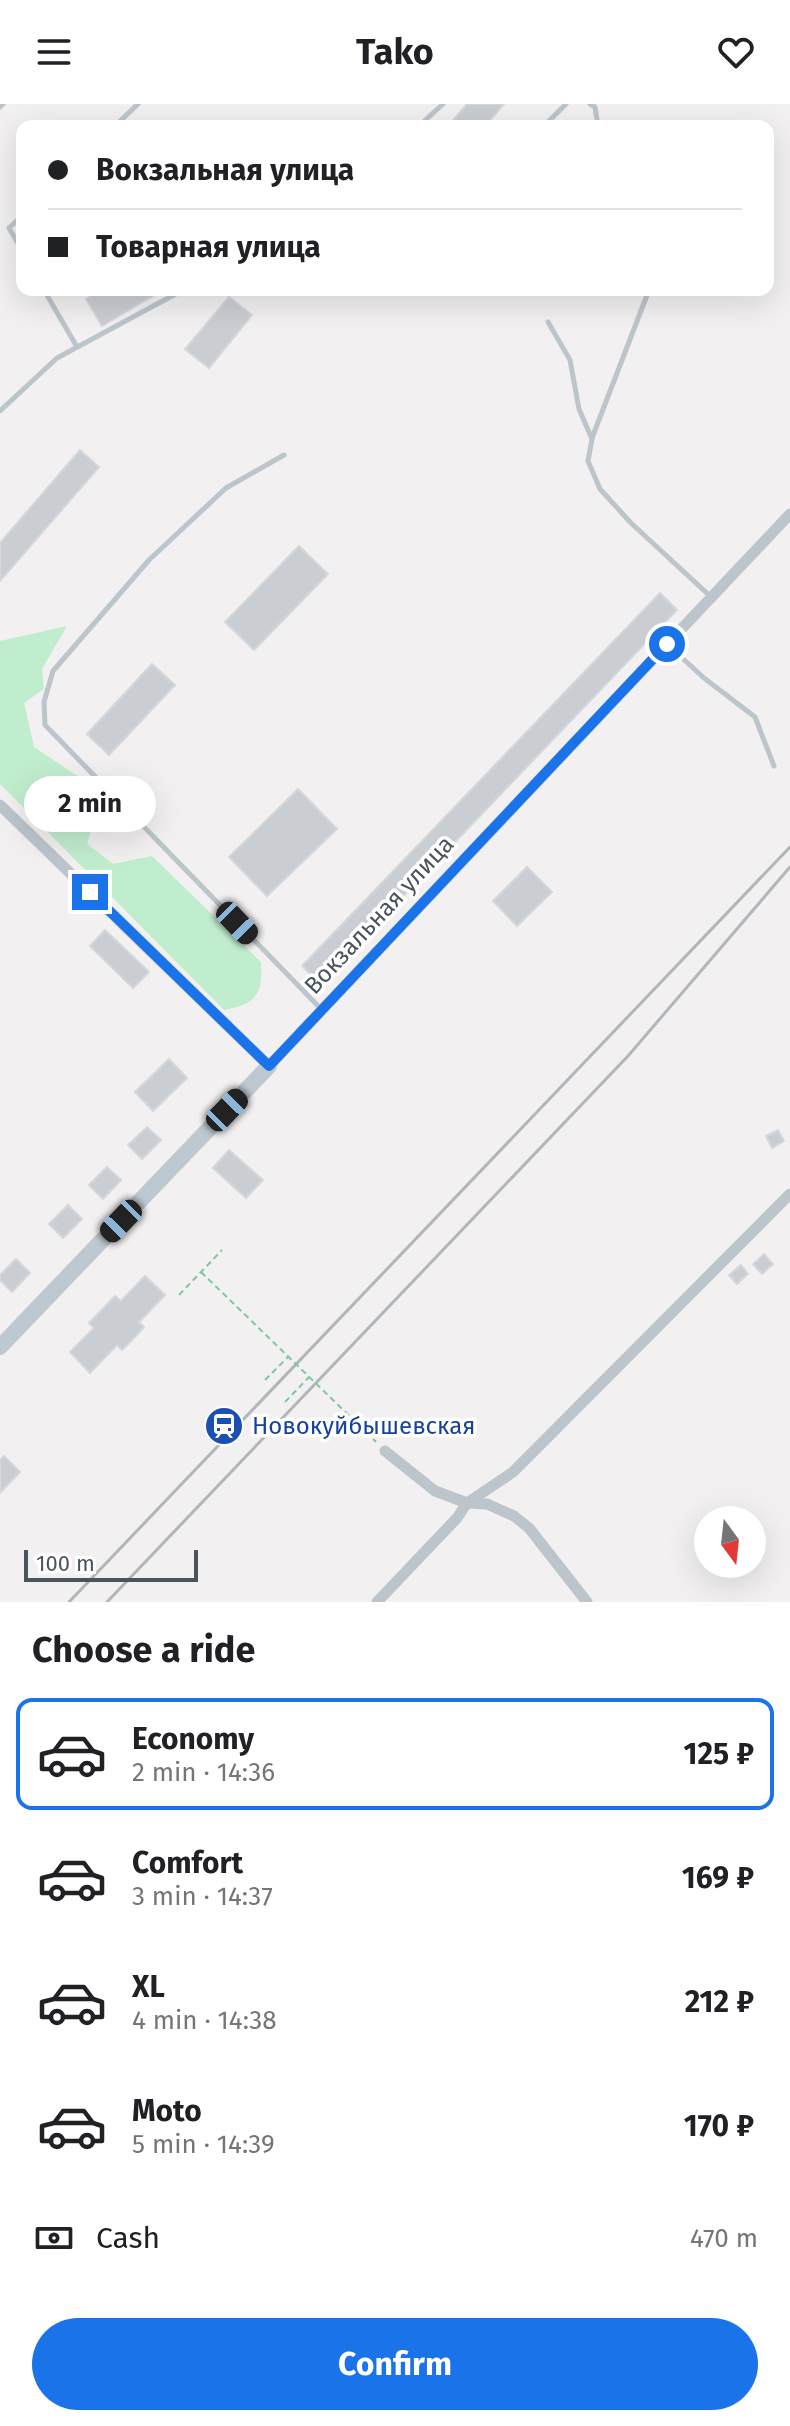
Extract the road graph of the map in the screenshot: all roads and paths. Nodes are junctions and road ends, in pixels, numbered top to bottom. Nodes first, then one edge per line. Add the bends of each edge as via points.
1 (138, 104) edge
2 (443, 104) edge
3 (566, 104) edge
4 (121, 120) edge
5 (426, 120) edge
6 (550, 120) edge
7 (16, 222) edge
8 (16, 240) edge
9 (47, 296) edge
10 (172, 296) edge
11 (647, 296) edge
12 (548, 322) dead end
13 (77, 347) junction
14 (0, 411) edge
15 (592, 439) junction
16 (284, 455) dead end
17 (790, 514) edge
18 (711, 597) junction
19 (667, 644) junction
20 (774, 766) dead end
21 (0, 805) edge
22 (322, 1011) junction
23 (269, 1066) junction
24 (790, 1194) edge
25 (222, 1250) dead end
26 (201, 1272) junction
27 (179, 1295) dead end
28 (0, 1347) edge
29 (288, 1357) junction
30 (309, 1377) junction
31 (265, 1380) dead end
32 (285, 1402) dead end
33 (385, 1451) joint
34 (467, 1503) junction
35 (377, 1602) edge
36 (587, 1602) edge

1 - 4 lane
2 - 5 lane
3 - 6 lane
7 - 8 lane via 9,228
9 - 13 lane
10 - 13 lane
11 - 15 lane
12 - 15 lane via 570,360 579,409
13 - 14 lane via 57,358
15 - 18 lane via 588,461 600,489
16 - 22 lane via 226,488 149,560 53,671 44,702 45,725
17 - 18 street, Вокзальная улица
18 - 19 street, Вокзальная улица
19 - 20 lane via 755,717
19 - 22 street, Вокзальная улица
21 - 23 street
22 - 23 street, Вокзальная улица
23 - 28 street, Вокзальная улица
24 - 34 street via 513,1472
25 - 26 path
26 - 27 path
26 - 29 path, bridge
29 - 30 path, bridge
29 - 31 path
30 - 32 path
30 - 33 path, bridge
33 - 34 street via 435,1491
34 - 35 street
34 - 36 street via 498,1508 529,1528

